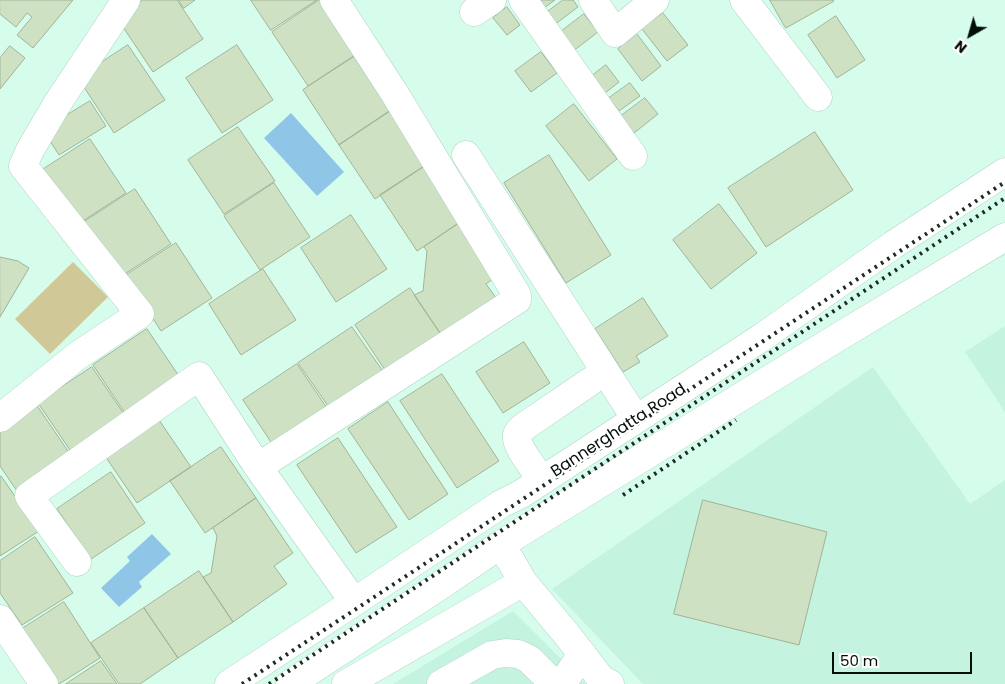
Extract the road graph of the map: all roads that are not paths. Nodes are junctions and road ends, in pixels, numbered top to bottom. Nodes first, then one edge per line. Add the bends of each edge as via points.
1 (126, 0) edge
2 (334, 0) edge
3 (523, 0) edge
4 (593, 0) edge
5 (655, 0) edge
6 (744, 0) edge
7 (818, 98) dead end
8 (466, 155) dead end
9 (633, 156) dead end
10 (1005, 172) edge
11 (1005, 237) edge
12 (761, 338) junction
13 (782, 372) junction
14 (591, 381) dead end
15 (0, 418) edge
16 (636, 420) junction
17 (258, 467) junction
18 (542, 480) junction
19 (500, 545) junction
20 (76, 562) dead end
21 (523, 582) junction
22 (354, 602) junction
23 (0, 619) edge
24 (582, 654) junction
25 (44, 684) edge
26 (229, 684) edge
27 (290, 684) edge
28 (346, 684) edge
29 (441, 684) edge
30 (554, 684) edge
31 (562, 684) edge
32 (610, 684) edge

1 - 15 main road via 57,104 23,166 140,314 77,356
2 - 17 main road via 396,94 517,298
3 - 9 main road
4 - 5 main road via 615,33
6 - 7 main road
8 - 16 main road
10 - 12 main road, Bannerghatta Road via 893,245
11 - 13 main road, Bannerghatta Road
12 - 13 main road
12 - 16 main road, Bannerghatta Road
13 - 19 main road, Bannerghatta Road
14 - 18 main road via 525,426 517,435 520,447
16 - 18 main road, Bannerghatta Road
17 - 20 main road via 199,376 29,496
17 - 22 main road
18 - 22 main road, Bannerghatta Road
19 - 21 main road
19 - 27 main road, Bannerghatta Road
21 - 24 main road
21 - 28 main road
22 - 26 main road, Bannerghatta Road
23 - 25 main road
24 - 31 main road
24 - 32 main road via 601,679
29 - 30 main road via 492,655 506,653 528,659

